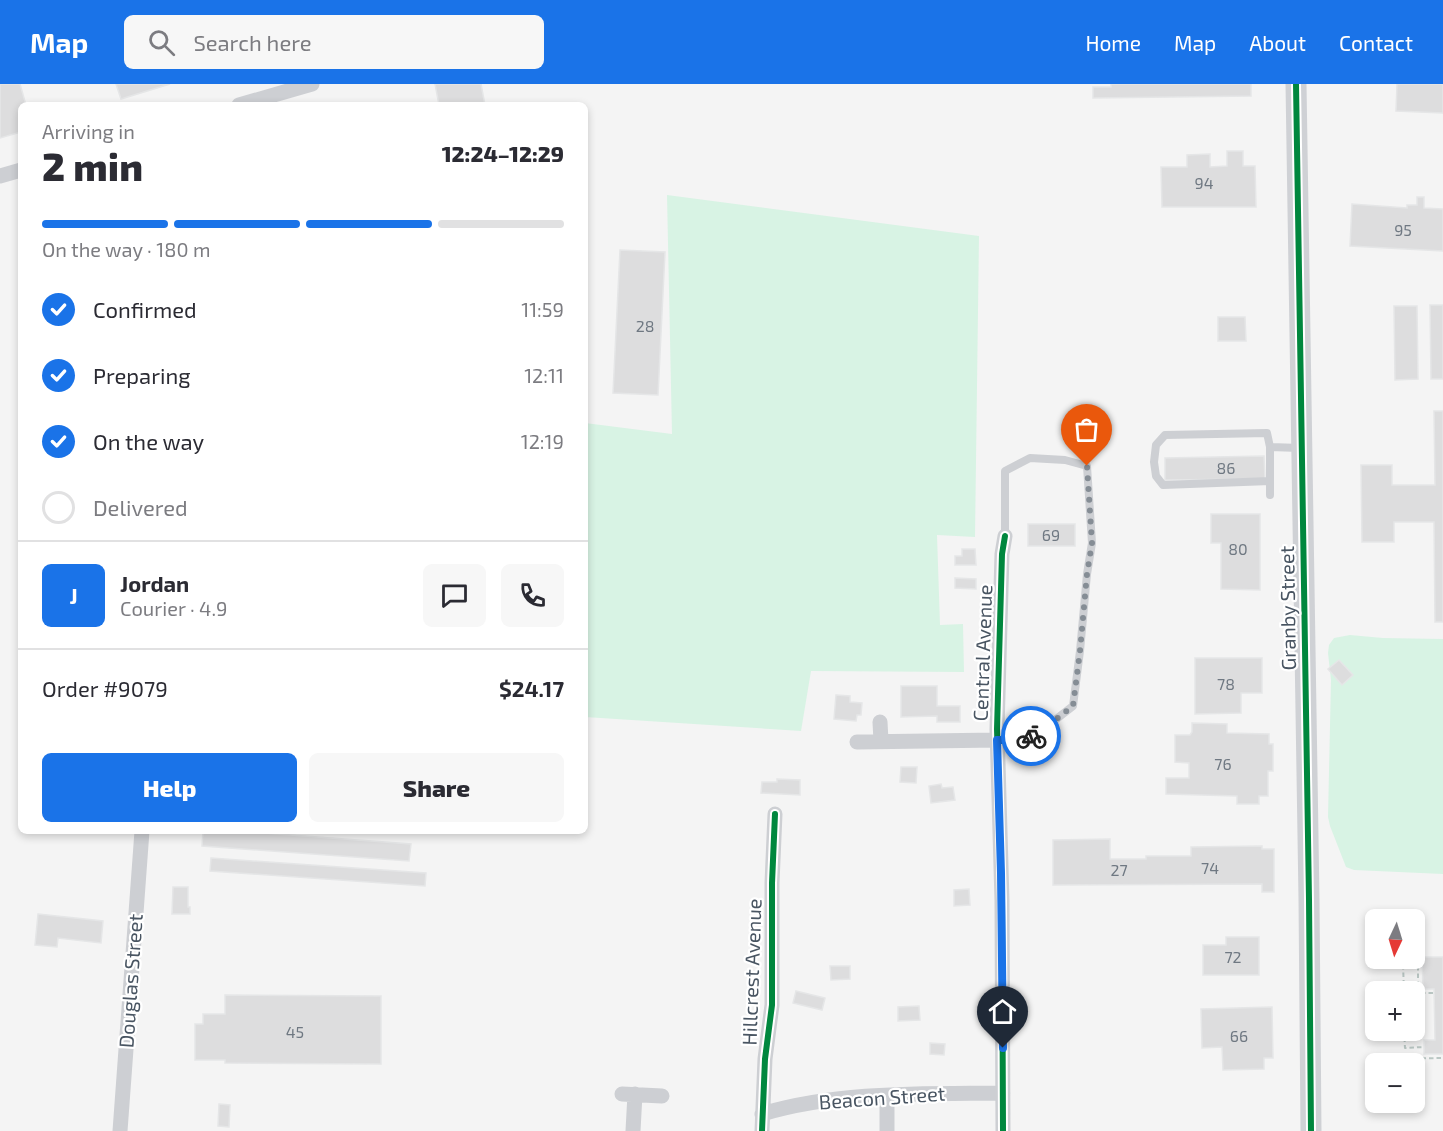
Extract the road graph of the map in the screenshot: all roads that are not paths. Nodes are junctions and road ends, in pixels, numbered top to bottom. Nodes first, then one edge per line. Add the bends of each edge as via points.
1 (312, 84) edge
2 (1296, 84) edge
3 (249, 102) edge
4 (18, 171) edge
5 (0, 176) edge
6 (1270, 447) junction
7 (1302, 448) junction
8 (1270, 481) junction
9 (1270, 495) dead end
10 (1005, 536) joint
11 (880, 722) dead end
12 (997, 740) junction
13 (881, 741) junction
14 (857, 742) dead end
15 (775, 814) dead end
16 (142, 834) edge
17 (1003, 1093) junction
18 (662, 1096) dead end
19 (887, 1096) junction
20 (762, 1114) junction
21 (120, 1131) edge
22 (633, 1131) edge
23 (762, 1131) edge
24 (887, 1131) edge
25 (1003, 1131) edge
26 (1311, 1131) edge

1 - 3 street
2 - 7 main road, Granby Street
4 - 5 street
6 - 7 lane
6 - 8 lane
6 - 8 lane via 1267,433 1165,435 1156,445 1154,462 1156,476 1163,484
7 - 26 main road, Granby Street
8 - 9 lane
10 - 12 street, Central Avenue
10 - 12 lane via 1005,471 1030,458 1087,466 1092,543 1073,706 1041,731 1022,740
11 - 13 street
12 - 13 street
12 - 17 street, Central Avenue
13 - 14 street
15 - 20 street, Hillcrest Avenue via 772,1001
16 - 21 street, Douglas Street
17 - 19 street, Beacon Street
17 - 25 street, Central Avenue
18 - 22 street via 629,1094
19 - 20 street, Beacon Street via 837,1099
19 - 24 street
20 - 23 street, Hillcrest Avenue

